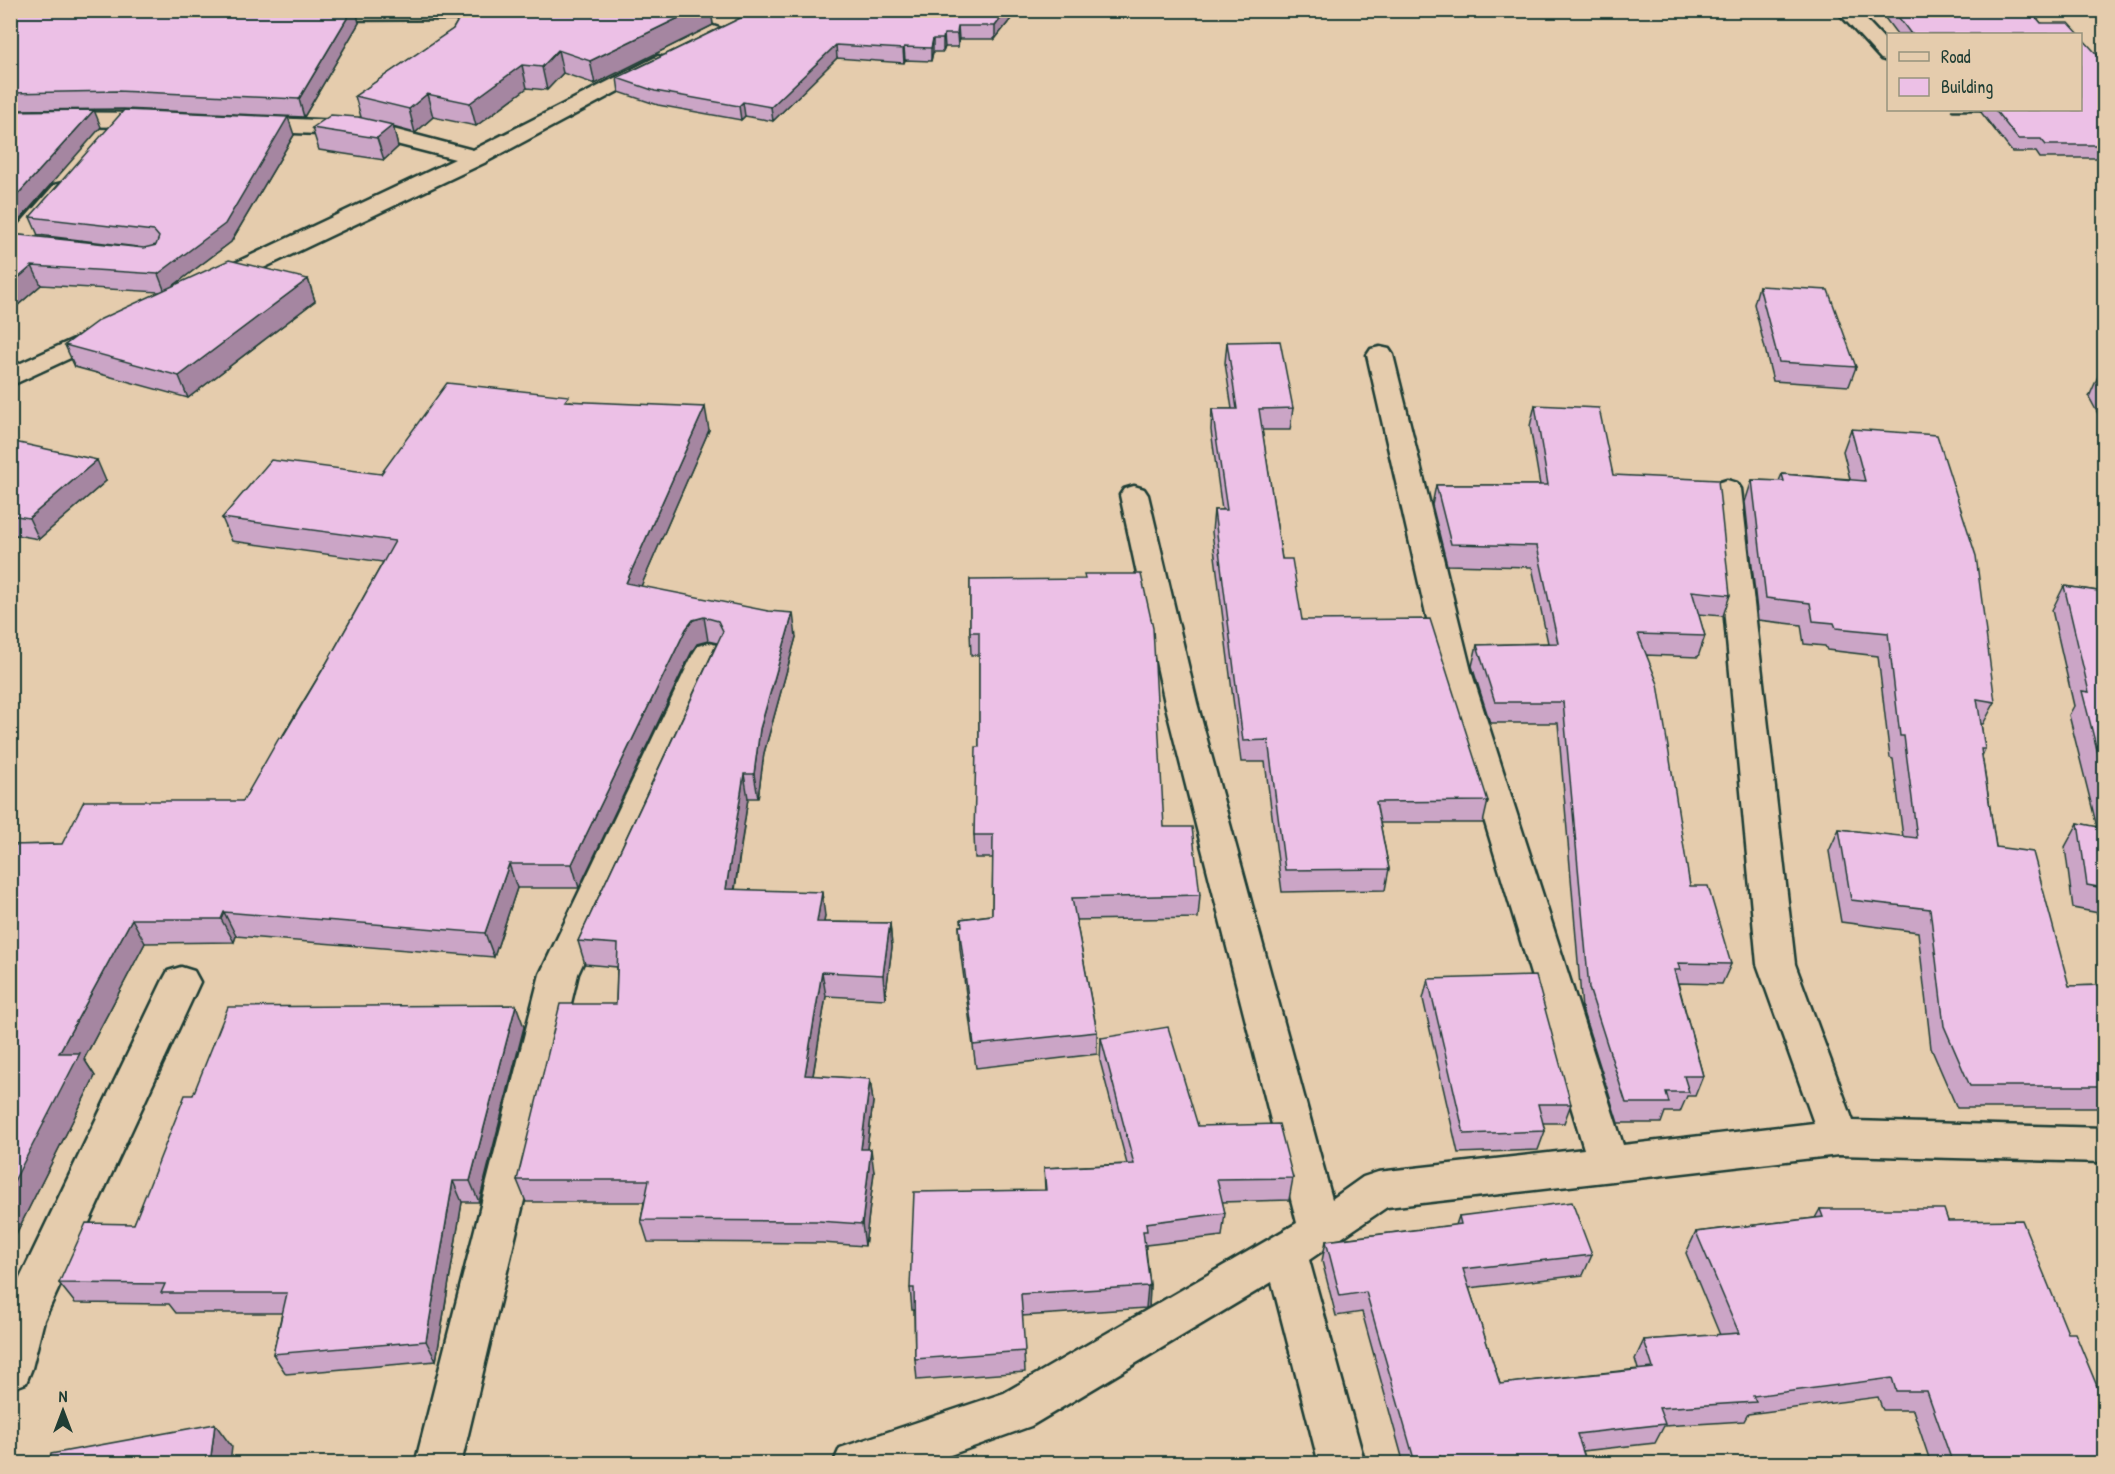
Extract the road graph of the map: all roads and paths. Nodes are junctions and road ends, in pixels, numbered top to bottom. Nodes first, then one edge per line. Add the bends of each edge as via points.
1 (1846, 10) edge
2 (525, 13) edge
3 (642, 13) edge
4 (291, 14) edge
5 (706, 39) edge
6 (674, 54) edge
7 (1887, 54) edge
8 (124, 118) junction
9 (10, 119) edge
10 (182, 121) edge
11 (228, 123) edge
12 (101, 145) edge
13 (476, 158) junction
14 (78, 171) edge
15 (22, 244) edge
16 (195, 291) edge
17 (130, 322) edge
18 (1380, 355) dead end
19 (10, 378) edge
20 (1727, 489) dead end
21 (1134, 495) dead end
22 (709, 654) edge
23 (181, 982) dead end
24 (1839, 1138) junction
25 (2104, 1146) edge
26 (1609, 1164) junction
27 (1303, 1241) junction
28 (10, 1368) edge
29 (438, 1464) edge
30 (856, 1464) edge
31 (1342, 1464) edge

1 - 7 street
2 - 4 street
3 - 5 street via 701,13 747,20
6 - 13 street
8 - 9 street
8 - 10 street
8 - 12 street
11 - 13 street via 366,129
13 - 16 street
14 - 15 street
17 - 19 street
18 - 26 street via 1455,671
20 - 24 street via 1776,964
21 - 27 street
22 - 29 street via 559,974
23 - 28 street via 23,1319
24 - 25 street
24 - 26 street
26 - 27 street via 1378,1190
27 - 30 street via 1015,1411
27 - 31 street

